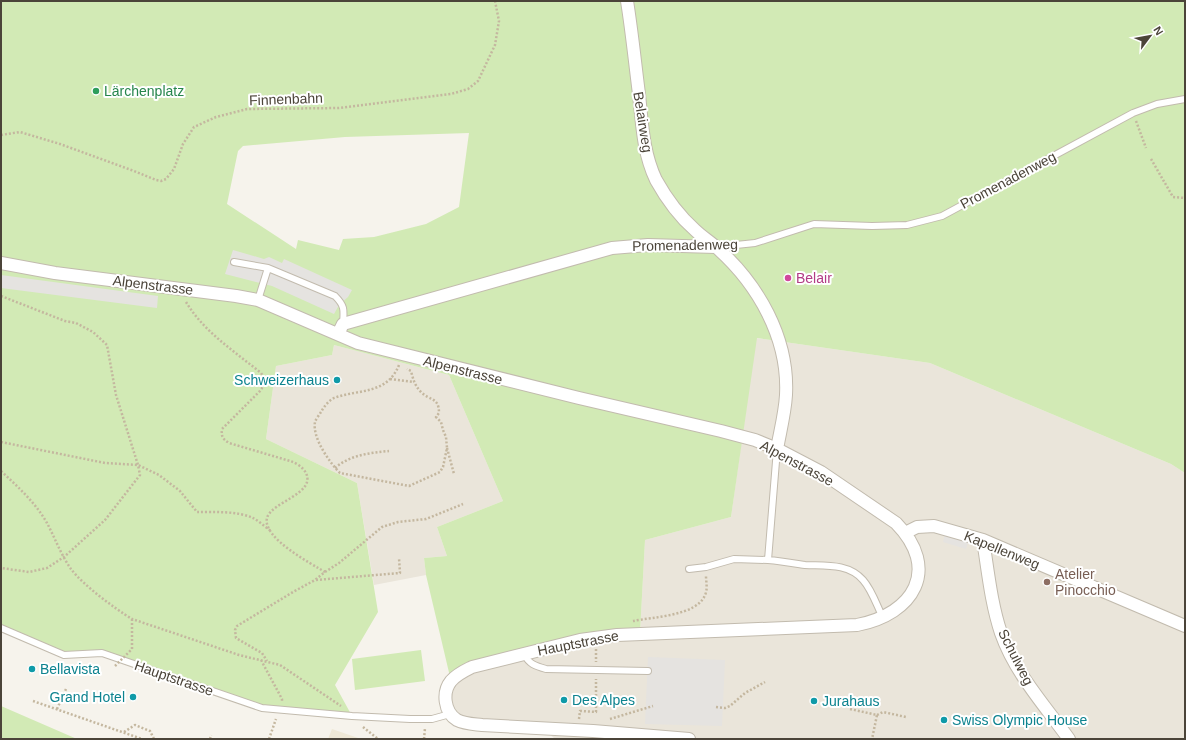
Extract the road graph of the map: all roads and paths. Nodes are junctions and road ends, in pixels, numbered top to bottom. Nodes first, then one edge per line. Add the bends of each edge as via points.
1 (495, 1) edge
2 (627, 1) edge
3 (1185, 99) edge
4 (1133, 113) junction
5 (1, 135) edge
6 (1146, 148) dead end
7 (1151, 159) dead end
8 (1185, 198) edge
9 (694, 230) junction
10 (688, 246) junction
11 (716, 247) junction
12 (234, 262) dead end
13 (1, 263) edge
14 (268, 268) junction
15 (1, 296) edge
16 (258, 300) junction
17 (185, 301) dead end
18 (340, 329) junction
19 (400, 364) dead end
20 (406, 368) dead end
21 (390, 379) junction
22 (414, 382) junction
23 (1, 442) edge
24 (447, 448) junction
25 (777, 449) junction
26 (388, 451) dead end
27 (138, 465) junction
28 (335, 468) junction
29 (1, 470) edge
30 (454, 474) dead end
31 (463, 504) dead end
32 (271, 531) junction
33 (905, 533) junction
34 (982, 540) junction
35 (64, 557) junction
36 (399, 558) dead end
37 (768, 560) junction
38 (706, 567) junction
39 (1, 568) edge
40 (689, 569) dead end
41 (325, 572) junction
42 (316, 580) junction
43 (883, 618) junction
44 (132, 619) junction
45 (627, 622) dead end
46 (1185, 626) edge
47 (1, 628) edge
48 (596, 651) dead end
49 (524, 654) junction
50 (597, 657) dead end
51 (261, 660) junction
52 (267, 661) junction
53 (115, 666) dead end
54 (648, 671) dead end
55 (596, 679) dead end
56 (765, 682) dead end
57 (66, 689) dead end
58 (33, 701) dead end
59 (653, 706) dead end
60 (280, 707) junction
61 (716, 707) dead end
62 (57, 709) junction
63 (850, 709) dead end
64 (583, 711) dead end
65 (450, 714) junction
66 (877, 715) junction
67 (352, 716) junction
68 (906, 717) dead end
69 (359, 723) dead end
70 (425, 728) dead end
71 (597, 732) junction
72 (124, 733) junction
73 (211, 735) dead end
74 (142, 739) edge
75 (154, 739) edge
76 (210, 739) edge
77 (269, 739) edge
78 (378, 739) edge
79 (424, 739) edge
80 (689, 739) edge
81 (872, 739) edge
82 (1069, 739) edge

1 - 5 path, Finnenbahn via 499,21 495,45 478,81 468,89 451,94 339,108 247,109 216,117 194,127 183,144 174,169 161,181 20,132
2 - 9 street, Belairweg via 644,147 656,179 672,206
3 - 4 lane, Promenadenweg via 1157,104
4 - 6 path
4 - 11 lane, Promenadenweg via 942,216 907,225 814,224 755,243
7 - 8 path via 1172,197
9 - 10 street
9 - 11 street, Belairweg
10 - 11 street, Promenadenweg
10 - 18 street, Promenadenweg via 648,245 612,248
11 - 25 street, Belairweg via 736,267 763,304 781,346 786,396
12 - 14 lane
13 - 16 street, Alpenstrasse via 55,273
14 - 16 lane
14 - 18 lane via 335,296 342,302 344,310
15 - 27 path via 76,323 93,332 107,345 116,395
16 - 18 street, Alpenstrasse
17 - 32 path via 213,335 265,379 260,391 222,429 223,440 290,460 304,471 308,478 307,484 300,492 271,512 267,523
18 - 25 street, Alpenstrasse via 358,343 721,431
19 - 21 path
20 - 22 path via 411,372
21 - 22 path
21 - 28 path via 376,389 332,399 326,404 315,422 316,438
22 - 24 path via 422,393 439,405 436,417 442,422
23 - 27 path via 105,463
24 - 28 path via 440,472 409,486 340,473
24 - 30 path
25 - 33 street, Alpenstrasse via 821,472 891,520
25 - 37 lane
26 - 28 path via 366,453 342,461
27 - 32 path via 159,475 180,491 197,512 220,512 253,518
27 - 35 path via 140,475 105,520
29 - 35 path via 28,496 46,522
31 - 41 path via 426,519 382,526
32 - 41 path via 293,553
33 - 34 street, Kapellenweg via 917,527 934,526
33 - 43 street, Hauptstrasse via 915,548 917,579 913,591 903,604
34 - 46 street, Kapellenweg
34 - 82 street, Schulweg via 1002,634 1025,678
35 - 39 path via 47,568 29,572
35 - 44 path via 82,580
36 - 42 path via 400,573
37 - 38 lane via 734,559
37 - 43 lane via 832,566 855,572 868,587
38 - 40 lane
38 - 45 path via 706,593 698,604 679,613
41 - 42 path
42 - 52 path via 237,626 236,638 262,653
43 - 49 street, Hauptstrasse via 870,623 844,626 617,635 580,640
44 - 51 path
44 - 53 path, bridge via 132,649
47 - 60 lane, Hauptstrasse via 64,655 102,653 262,708
48 - 50 path
49 - 54 lane via 527,660 546,669
49 - 65 street, Hauptstrasse via 472,667 460,673 447,689 446,699
51 - 52 path
51 - 60 path via 282,698
52 - 67 path via 280,664 338,703
55 - 64 path via 596,712
56 - 61 path via 745,693 730,706
57 - 62 path
58 - 62 path
59 - 71 path via 602,721 598,724
60 - 67 lane, Hauptstrasse
60 - 77 path
62 - 72 path
63 - 66 path
65 - 67 lane, Hauptstrasse via 432,720
65 - 71 street via 458,720 482,725
66 - 68 path via 883,712
66 - 81 path
69 - 78 path
70 - 79 path
71 - 80 street
72 - 74 path
72 - 75 path via 135,725 150,732
73 - 76 path

